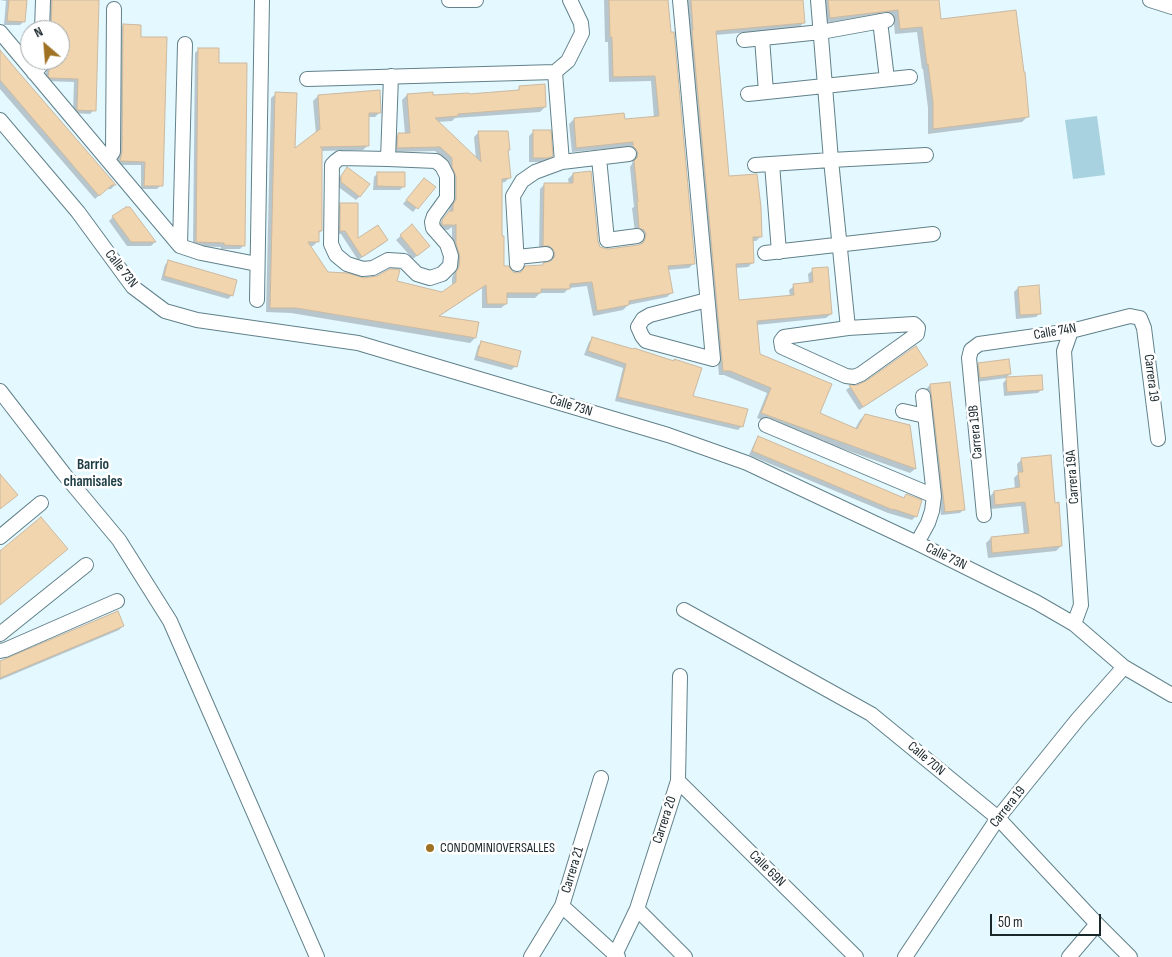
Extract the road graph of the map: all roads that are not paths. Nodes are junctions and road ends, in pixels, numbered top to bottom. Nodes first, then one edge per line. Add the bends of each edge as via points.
1 (43, 0) edge
2 (262, 0) edge
3 (449, 0) edge
4 (472, 0) edge
5 (476, 0) edge
6 (570, 0) edge
7 (680, 0) edge
8 (818, 0) edge
9 (1150, 0) edge
10 (1172, 7) edge
11 (114, 9) dead end
12 (42, 20) edge
13 (0, 32) edge
14 (821, 32) junction
15 (762, 38) junction
16 (744, 40) dead end
17 (185, 44) dead end
18 (37, 70) edge
19 (555, 72) junction
20 (34, 73) junction
21 (391, 76) junction
22 (910, 76) dead end
23 (307, 79) dead end
24 (887, 79) junction
25 (826, 86) junction
26 (766, 92) junction
27 (748, 94) dead end
28 (0, 120) edge
29 (629, 154) dead end
30 (926, 155) dead end
31 (599, 158) junction
32 (108, 159) junction
33 (388, 159) junction
34 (831, 160) junction
35 (562, 162) junction
36 (772, 164) junction
37 (755, 166) dead end
38 (933, 234) dead end
39 (637, 236) dead end
40 (840, 244) junction
41 (180, 246) junction
42 (546, 254) dead end
43 (257, 264) junction
44 (257, 300) dead end
45 (707, 300) junction
46 (1140, 318) joint
47 (848, 328) junction
48 (1071, 331) junction
49 (971, 350) joint
50 (0, 391) edge
51 (923, 396) dead end
52 (903, 411) dead end
53 (925, 416) junction
54 (766, 424) dead end
55 (1158, 439) dead end
56 (934, 496) junction
57 (41, 503) dead end
58 (984, 514) dead end
59 (0, 536) edge
60 (917, 543) junction
61 (86, 565) dead end
62 (118, 601) dead end
63 (684, 610) dead end
64 (1074, 624) junction
65 (0, 634) edge
66 (0, 651) edge
67 (1124, 667) junction
68 (680, 676) dead end
69 (1172, 695) edge
70 (602, 778) dead end
71 (678, 782) junction
72 (998, 818) junction
73 (562, 906) junction
74 (636, 909) junction
75 (1097, 924) junction
76 (616, 956) edge
77 (317, 957) edge
78 (531, 957) edge
79 (685, 957) edge
80 (856, 957) edge
81 (905, 957) edge
82 (1069, 957) edge
83 (1130, 957) edge

1 - 12 street
2 - 43 street
3 - 4 street
4 - 5 street
6 - 19 street via 582,33 568,60
7 - 45 street
8 - 14 street
9 - 10 street
11 - 32 street via 112,152
13 - 20 street
14 - 15 street
14 - 24 street via 884,21
14 - 25 street
15 - 16 street
15 - 26 street
17 - 41 street
18 - 20 street
19 - 21 street
19 - 35 street
20 - 32 street
21 - 23 street
21 - 33 street
22 - 24 street
24 - 25 street
25 - 26 street
25 - 34 street
26 - 27 street
28 - 60 street, Calle 73N via 78,212 133,287 165,311 197,320 358,343 668,435 747,463
29 - 31 street
30 - 34 street
31 - 35 street
31 - 39 street via 607,240
32 - 41 street
33 - 33 street via 436,161 445,171 447,198 432,222 451,256 450,266 442,274 430,278 417,274 404,261 388,260 363,270 347,264 336,255 331,244 332,165 340,158
34 - 36 street
34 - 40 street
35 - 42 street via 522,180 513,196 517,261
36 - 37 street
36 - 40 street via 772,253
38 - 40 street
40 - 47 street
41 - 43 street
43 - 44 street
45 - 45 street via 713,359 646,340 642,336 638,327 643,318
46 - 48 street, Calle 74N via 1130,316
46 - 55 street, Carrera 19
47 - 47 street via 914,324 918,328 917,334 854,377 782,347 784,337
48 - 49 street, Calle 74N via 979,344
48 - 64 street, Carrera 19A via 1064,351 1081,605
49 - 58 street, Carrera 19B via 969,358
50 - 77 street via 119,540 170,622
51 - 53 street
52 - 53 street
53 - 56 street
54 - 56 street
56 - 60 street via 928,524
57 - 59 street
60 - 64 street, Calle 73N
61 - 65 street
62 - 66 street
63 - 72 street, Calle 70N via 871,714
64 - 67 street, Calle 73N
67 - 69 street, Calle 73N
67 - 72 street, Carrera 19
68 - 71 street, Carrera 20
70 - 73 street, Carrera 21
71 - 74 street, Carrera 20
71 - 80 street, Calle 69N
72 - 75 street, Calle 70N
72 - 81 street, Carrera 19
73 - 76 street
73 - 78 street, Carrera 21
74 - 76 street, Carrera 20
74 - 79 street
75 - 82 street
75 - 83 street, Calle 70N

